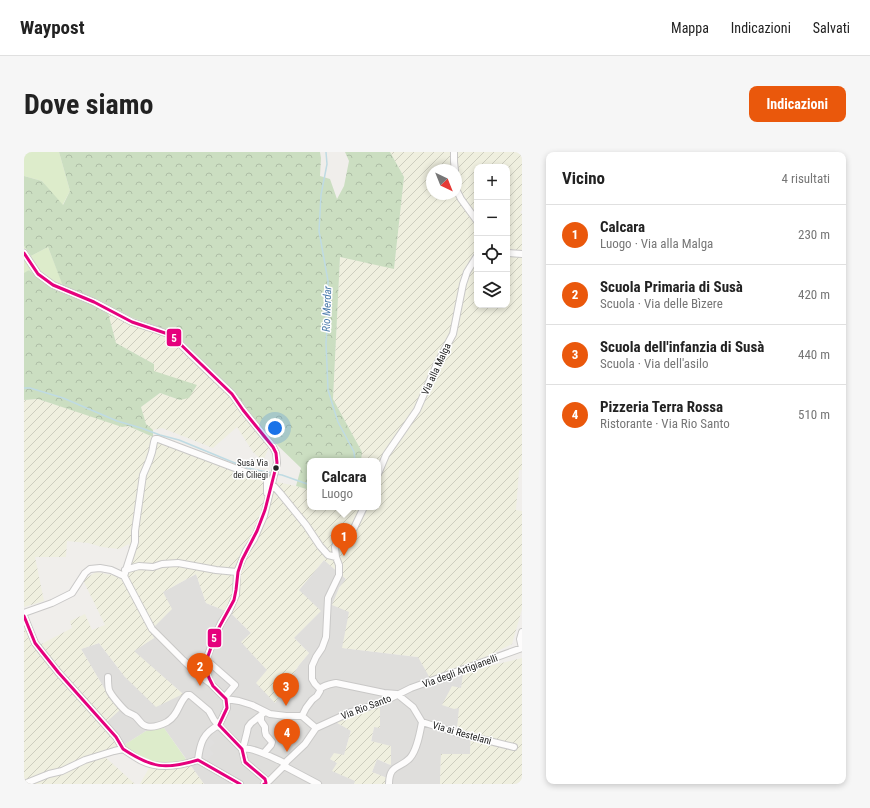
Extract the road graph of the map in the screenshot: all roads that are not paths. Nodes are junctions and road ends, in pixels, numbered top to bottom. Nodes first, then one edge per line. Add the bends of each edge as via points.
1 (454, 152) edge
2 (454, 164) edge
3 (462, 200) edge
4 (474, 217) edge
5 (510, 252) edge
6 (24, 253) edge
7 (522, 254) edge
8 (474, 261) edge
9 (381, 467) edge
10 (272, 481) junction
11 (280, 492) junction
12 (268, 498) junction
13 (363, 510) edge
14 (336, 557) junction
15 (237, 572) junction
16 (125, 573) junction
17 (24, 614) edge
18 (522, 632) edge
19 (522, 648) edge
20 (206, 665) junction
21 (108, 677) dead end
22 (210, 683) junction
23 (320, 689) junction
24 (398, 695) junction
25 (226, 698) junction
26 (263, 714) junction
27 (302, 716) junction
28 (422, 722) junction
29 (219, 725) junction
30 (316, 728) junction
31 (514, 747) dead end
32 (242, 749) junction
33 (123, 750) junction
34 (264, 753) junction
35 (198, 760) junction
36 (284, 765) junction
37 (265, 783) edge
38 (24, 784) edge
39 (240, 784) edge
40 (318, 784) edge
41 (389, 784) edge

1 - 2 street
3 - 4 street
5 - 7 street
6 - 10 street via 38,274 53,285 132,322 174,338 232,394 270,442 277,458
8 - 9 street, Via alla Malga via 463,284 453,334 417,410 386,455
10 - 11 street
10 - 12 street
11 - 12 street
11 - 14 street via 320,546 328,554
12 - 15 street via 260,526
12 - 16 street via 266,476 248,473 155,439 143,475 134,542
13 - 14 street via 354,528 336,544
14 - 23 street via 339,575 328,598 326,637 312,666 312,679
15 - 16 street via 178,563 153,567 139,566
15 - 20 street via 236,595 216,634
16 - 17 street via 100,568 90,569 70,595
16 - 22 street via 152,629
17 - 33 street via 35,643 116,737
18 - 19 street
19 - 24 street, Via degli Artigianelli
20 - 22 street
20 - 25 street via 211,664 235,685
21 - 29 street via 110,691 124,710 147,727 168,721 175,715 187,695 209,711
22 - 25 street
23 - 24 street via 336,683
23 - 27 street
24 - 28 street, Via ai Restelani via 413,708
24 - 30 street, Via Rio Santo
25 - 26 street via 252,705
25 - 29 street via 226,708
26 - 27 street
26 - 32 street via 248,727
26 - 34 street via 261,721 272,742
27 - 30 street
28 - 31 street, Via ai Restelani
28 - 41 street via 413,753 393,770
29 - 32 street
29 - 35 street via 204,738 199,748
30 - 36 street via 305,744
32 - 34 street
32 - 37 street via 245,762 265,779
33 - 35 street via 143,762 156,766 184,765
33 - 38 street via 85,760
34 - 36 street
35 - 39 street
36 - 37 street
36 - 40 street

